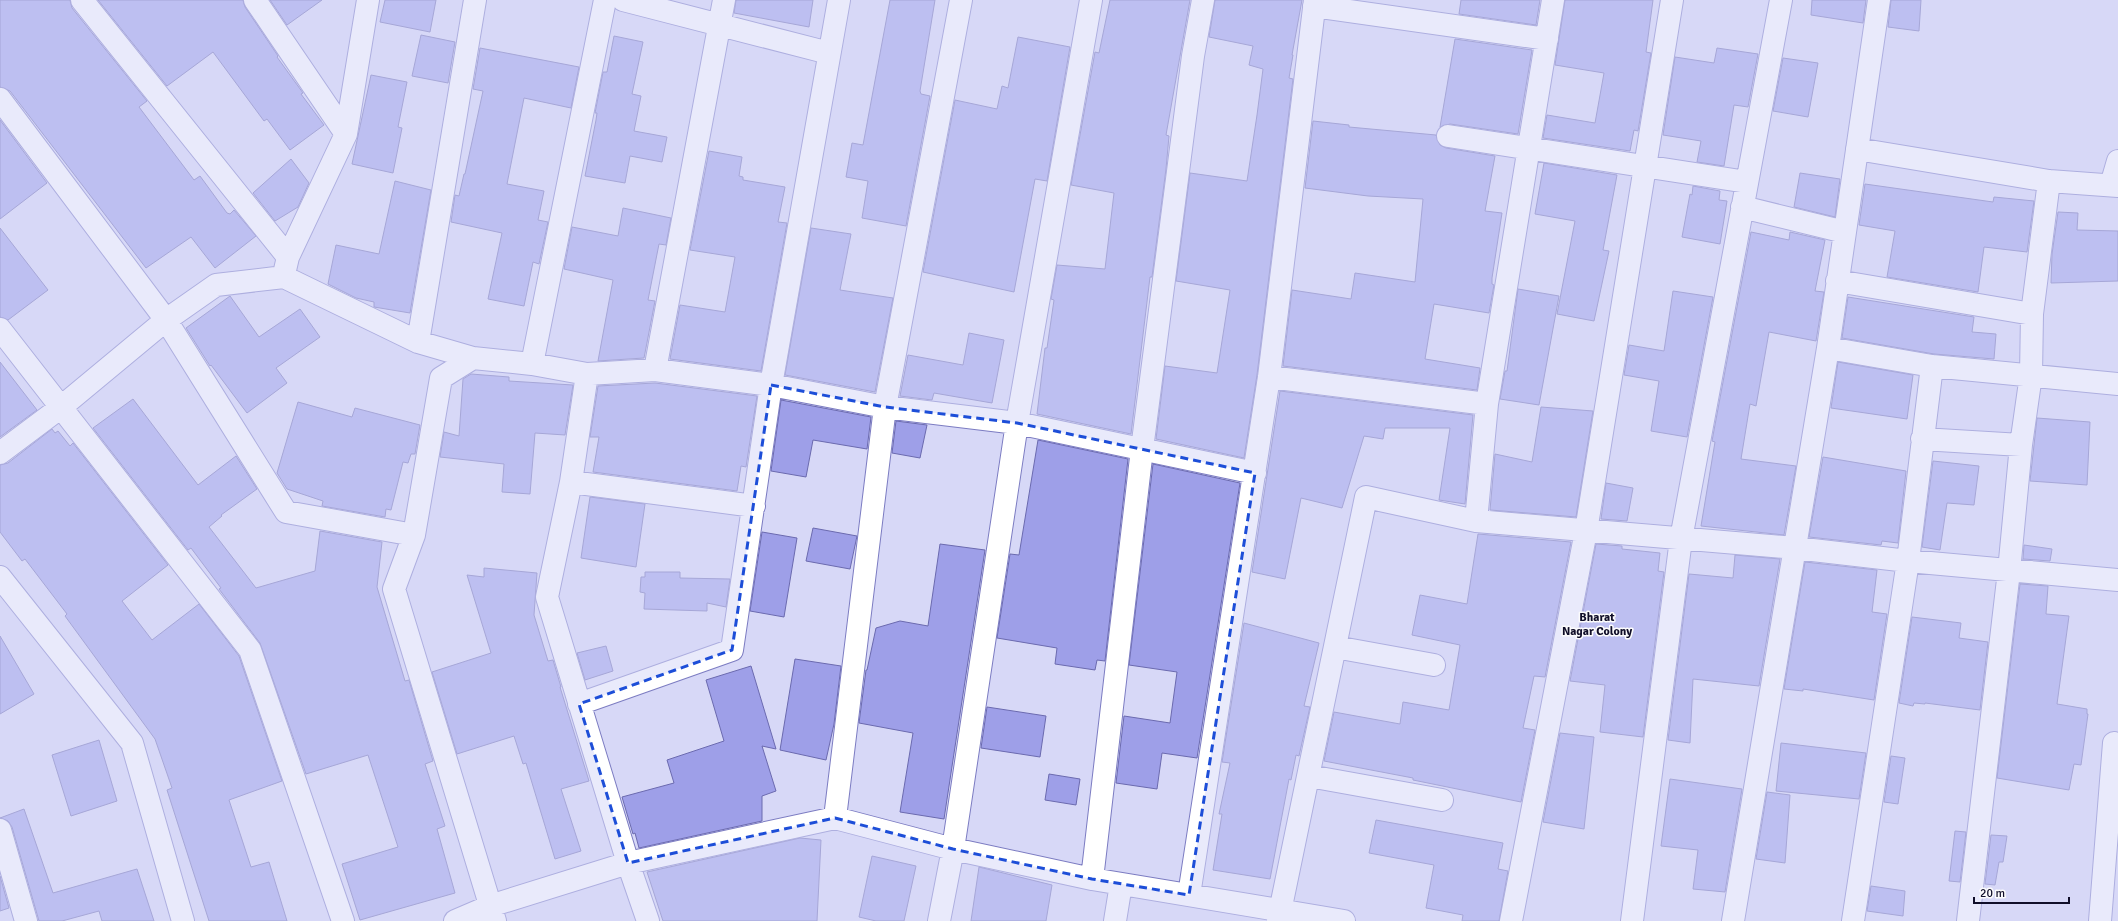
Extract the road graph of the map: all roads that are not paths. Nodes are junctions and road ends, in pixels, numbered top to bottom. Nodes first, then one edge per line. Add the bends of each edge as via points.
1 (82, 0) edge
2 (255, 0) edge
3 (368, 0) edge
4 (475, 0) edge
5 (605, 0) edge
6 (623, 0) edge
7 (724, 0) edge
8 (839, 0) edge
9 (961, 0) edge
10 (1091, 0) edge
11 (1203, 0) edge
12 (1553, 0) edge
13 (1672, 0) edge
14 (1781, 0) edge
15 (1879, 0) edge
16 (1314, 3) edge
17 (720, 25) junction
18 (1547, 39) junction
19 (829, 53) junction
20 (0, 100) edge
21 (346, 134) junction
22 (1448, 136) dead end
23 (1529, 149) junction
24 (1857, 149) junction
25 (2118, 162) edge
26 (1643, 166) junction
27 (2049, 181) junction
28 (1747, 182) junction
29 (2115, 186) edge
30 (1742, 207) junction
31 (1845, 232) junction
32 (286, 267) junction
33 (1837, 281) junction
34 (2032, 314) junction
35 (166, 320) junction
36 (0, 329) edge
37 (418, 342) junction
38 (1828, 348) junction
39 (473, 358) junction
40 (532, 364) junction
41 (1932, 366) junction
42 (655, 370) junction
43 (587, 374) junction
44 (2031, 375) junction
45 (1269, 377) junction
46 (2118, 384) edge
47 (771, 385) junction
48 (1487, 404) junction
49 (886, 407) junction
50 (60, 408) junction
51 (1017, 423) junction
52 (1922, 439) junction
53 (2021, 446) junction
54 (1142, 450) junction
55 (0, 453) edge
56 (1255, 473) junction
57 (571, 482) junction
58 (754, 506) junction
59 (1476, 521) junction
60 (1586, 531) junction
61 (414, 535) junction
62 (1681, 539) junction
63 (1795, 548) junction
64 (1908, 561) junction
65 (2009, 571) junction
66 (0, 577) edge
67 (2118, 580) edge
68 (1335, 647) junction
69 (1434, 664) dead end
70 (579, 704) junction
71 (2114, 743) dead end
72 (1308, 776) junction
73 (1442, 800) dead end
74 (835, 818) junction
75 (0, 830) edge
76 (953, 849) junction
77 (628, 862) junction
78 (1092, 879) junction
79 (1121, 884) junction
80 (1189, 895) junction
81 (493, 914) edge
82 (1279, 916) edge
83 (26, 921) edge
84 (183, 921) edge
85 (343, 921) edge
86 (455, 921) edge
87 (648, 921) edge
88 (939, 921) edge
89 (1115, 921) edge
90 (1344, 921) edge
91 (1511, 921) edge
92 (1632, 921) edge
93 (1733, 921) edge
94 (1853, 921) edge
95 (1968, 921) edge
96 (2100, 921) edge

1 - 32 street
2 - 21 street
3 - 21 street
4 - 37 street
5 - 40 street
6 - 17 street
7 - 17 street
8 - 19 street
9 - 49 street
10 - 51 street
11 - 54 street via 1192,64
12 - 18 street
13 - 26 street
14 - 28 street
15 - 24 street
16 - 18 street
16 - 45 street
17 - 19 street
17 - 42 street
18 - 23 street
19 - 47 street
20 - 35 street
21 - 32 street
22 - 23 street
23 - 26 street
23 - 48 street
24 - 27 street
24 - 31 street
25 - 29 street
26 - 28 street
26 - 60 street
27 - 29 street
27 - 34 street
28 - 30 street
30 - 31 street
30 - 62 street
31 - 33 street
32 - 35 street via 216,285
32 - 37 street
33 - 34 street
33 - 38 street
34 - 44 street
35 - 50 street
35 - 61 street via 286,512
36 - 50 street
37 - 39 street
38 - 41 street
38 - 63 street
39 - 40 street
39 - 61 street via 441,378
40 - 43 street
41 - 44 street
41 - 52 street
42 - 43 street
42 - 47 street
43 - 57 street
44 - 46 street
44 - 53 street
45 - 48 street
45 - 56 street
47 - 49 street
47 - 58 street
48 - 59 street
49 - 51 street
49 - 74 street
50 - 55 street
50 - 85 street via 250,650
51 - 54 street
51 - 76 street
52 - 53 street
52 - 64 street
53 - 65 street
54 - 56 street
54 - 78 street
56 - 80 street
57 - 58 street
57 - 70 street via 547,597
58 - 70 street via 732,650
59 - 60 street
59 - 68 street via 1366,497
60 - 62 street
60 - 91 street
61 - 81 street via 394,589
62 - 63 street
62 - 92 street
63 - 64 street
63 - 93 street
64 - 65 street
64 - 94 street
65 - 67 street
65 - 95 street
66 - 84 street via 132,743
68 - 69 street
68 - 72 street
70 - 77 street
71 - 96 street
72 - 73 street
72 - 82 street
74 - 76 street
74 - 77 street
75 - 83 street
76 - 78 street
76 - 88 street
77 - 81 street
77 - 87 street
78 - 79 street
79 - 80 street
79 - 89 street
80 - 82 street
81 - 86 street
82 - 90 street

